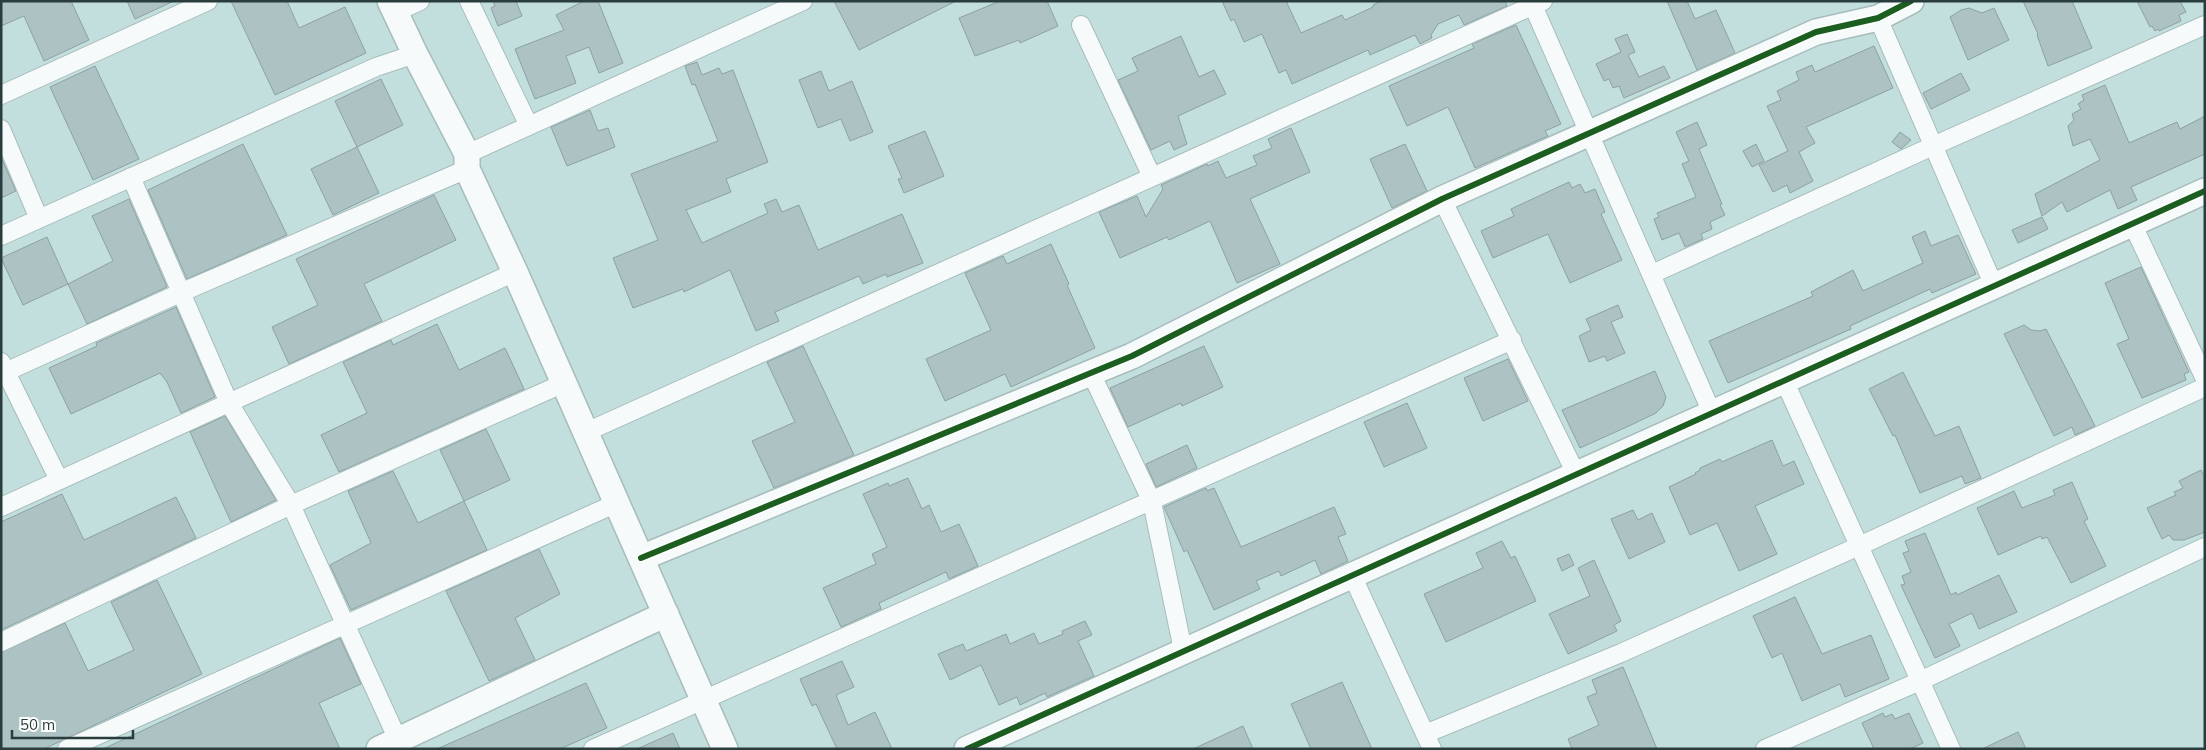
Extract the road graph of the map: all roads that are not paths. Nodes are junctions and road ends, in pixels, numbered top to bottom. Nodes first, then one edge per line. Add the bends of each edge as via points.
1 (208, 1) edge
2 (420, 1) edge
3 (468, 1) edge
4 (803, 1) edge
5 (1911, 1) edge
6 (1536, 3) edge
7 (393, 7) edge
8 (1878, 18) junction
9 (1081, 25) dead end
10 (2205, 25) edge
11 (415, 54) junction
12 (1, 95) edge
13 (529, 126) junction
14 (1, 129) edge
15 (1590, 133) junction
16 (1933, 146) junction
17 (467, 162) junction
18 (1152, 177) junction
19 (130, 178) junction
20 (2205, 191) edge
21 (1442, 199) junction
22 (39, 218) junction
23 (2132, 223) junction
24 (1, 236) edge
25 (515, 272) junction
26 (1652, 274) junction
27 (1994, 286) junction
28 (180, 293) junction
29 (1512, 340) junction
30 (3, 370) edge
31 (1091, 373) junction
32 (2205, 379) edge
33 (1784, 380) junction
34 (564, 383) junction
35 (2205, 387) edge
36 (229, 403) junction
37 (1712, 413) junction
38 (584, 433) junction
39 (1576, 474) junction
40 (59, 480) junction
41 (1152, 502) junction
42 (617, 503) junction
43 (291, 505) junction
44 (1, 507) edge
45 (1859, 546) junction
46 (2205, 547) edge
47 (641, 558) junction
48 (1352, 575) junction
49 (666, 614) junction
50 (346, 624) junction
51 (1, 642) edge
52 (1184, 650) junction
53 (1920, 681) junction
54 (703, 699) junction
55 (1429, 742) edge
56 (389, 744) edge
57 (75, 747) edge
58 (593, 749) edge
59 (725, 749) edge
60 (967, 749) edge
61 (1765, 749) edge
62 (1951, 749) edge

1 - 12 street
2 - 7 street
3 - 13 street
4 - 13 street
5 - 8 street
6 - 15 street
6 - 18 street
7 - 11 street
8 - 15 street via 1816,32
8 - 16 street
9 - 18 street
10 - 16 street
11 - 17 street
11 - 19 street via 376,67
13 - 17 street
14 - 22 street
15 - 21 street
15 - 26 street
16 - 26 street
16 - 27 street
17 - 25 street
17 - 28 street
18 - 38 street
19 - 22 street
19 - 28 street
20 - 23 street
21 - 29 street
21 - 31 street via 1132,356
22 - 24 street
23 - 27 street
23 - 32 street
25 - 34 street
25 - 36 street
26 - 37 street
27 - 33 street
28 - 30 street
28 - 36 street
29 - 39 street
29 - 41 street
30 - 40 street
31 - 41 street
31 - 47 street
33 - 37 street
33 - 45 street
34 - 38 street
34 - 43 street
35 - 45 street
36 - 40 street
36 - 43 street
37 - 39 street
38 - 42 street
39 - 48 street
40 - 44 street
41 - 52 street
41 - 54 street
42 - 47 street
42 - 50 street
43 - 50 street
43 - 51 street
45 - 53 street
45 - 55 street
46 - 53 street
47 - 49 street
48 - 52 street
48 - 55 street
49 - 54 street
49 - 56 street
50 - 56 street
50 - 57 street
52 - 60 street
53 - 61 street
53 - 62 street
54 - 58 street
54 - 59 street

